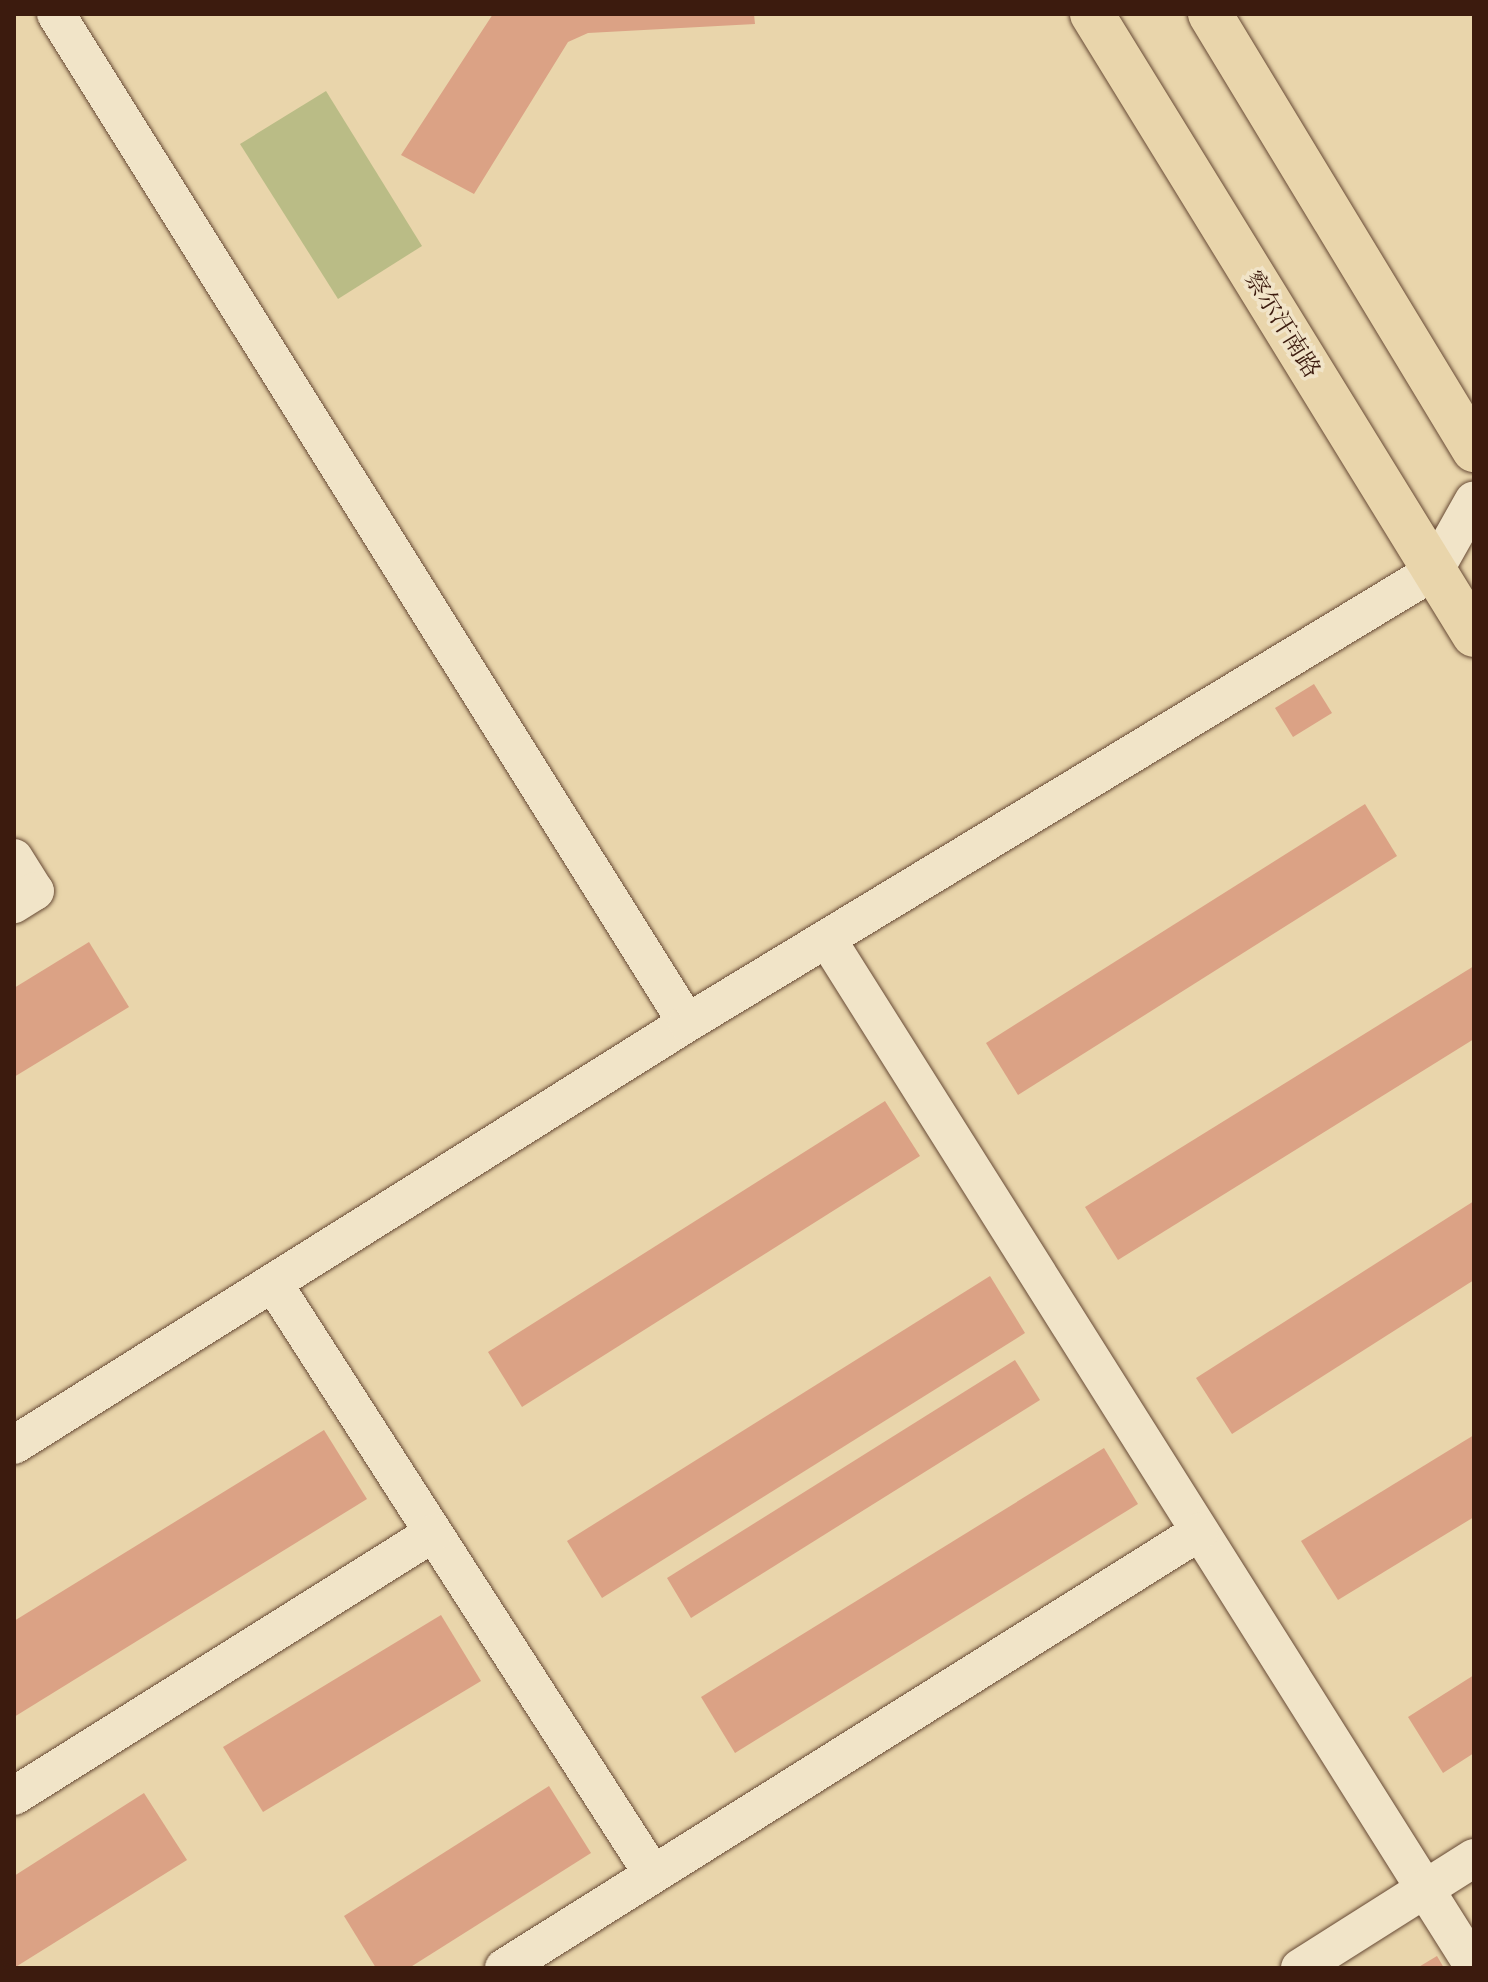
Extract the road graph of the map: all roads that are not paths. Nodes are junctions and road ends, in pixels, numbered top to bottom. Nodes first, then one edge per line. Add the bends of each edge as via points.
1 (56, 14) edge
2 (1092, 14) edge
3 (1210, 14) edge
4 (1474, 450) edge
5 (1474, 500) edge
6 (1434, 571) junction
7 (1474, 635) edge
8 (14, 858) edge
9 (14, 904) edge
10 (827, 939) junction
11 (687, 1023) junction
12 (273, 1283) junction
13 (14, 1445) edge
14 (1199, 1532) junction
15 (433, 1533) junction
16 (14, 1796) edge
17 (1474, 1858) edge
18 (652, 1873) junction
19 (1424, 1890) junction
20 (1474, 1967) edge
21 (504, 1968) edge
22 (1300, 1968) edge

1 - 11 street
2 - 6 main road, 察尔汗南路
3 - 4 main road
5 - 6 street
6 - 7 main road, 察尔汗南路
6 - 10 street
8 - 9 street via 35,891
10 - 11 street
10 - 14 street
11 - 12 street
12 - 13 street
12 - 15 street
14 - 18 street
14 - 19 street
15 - 16 street
15 - 18 street
17 - 19 street
18 - 21 street
19 - 20 street
19 - 22 street

